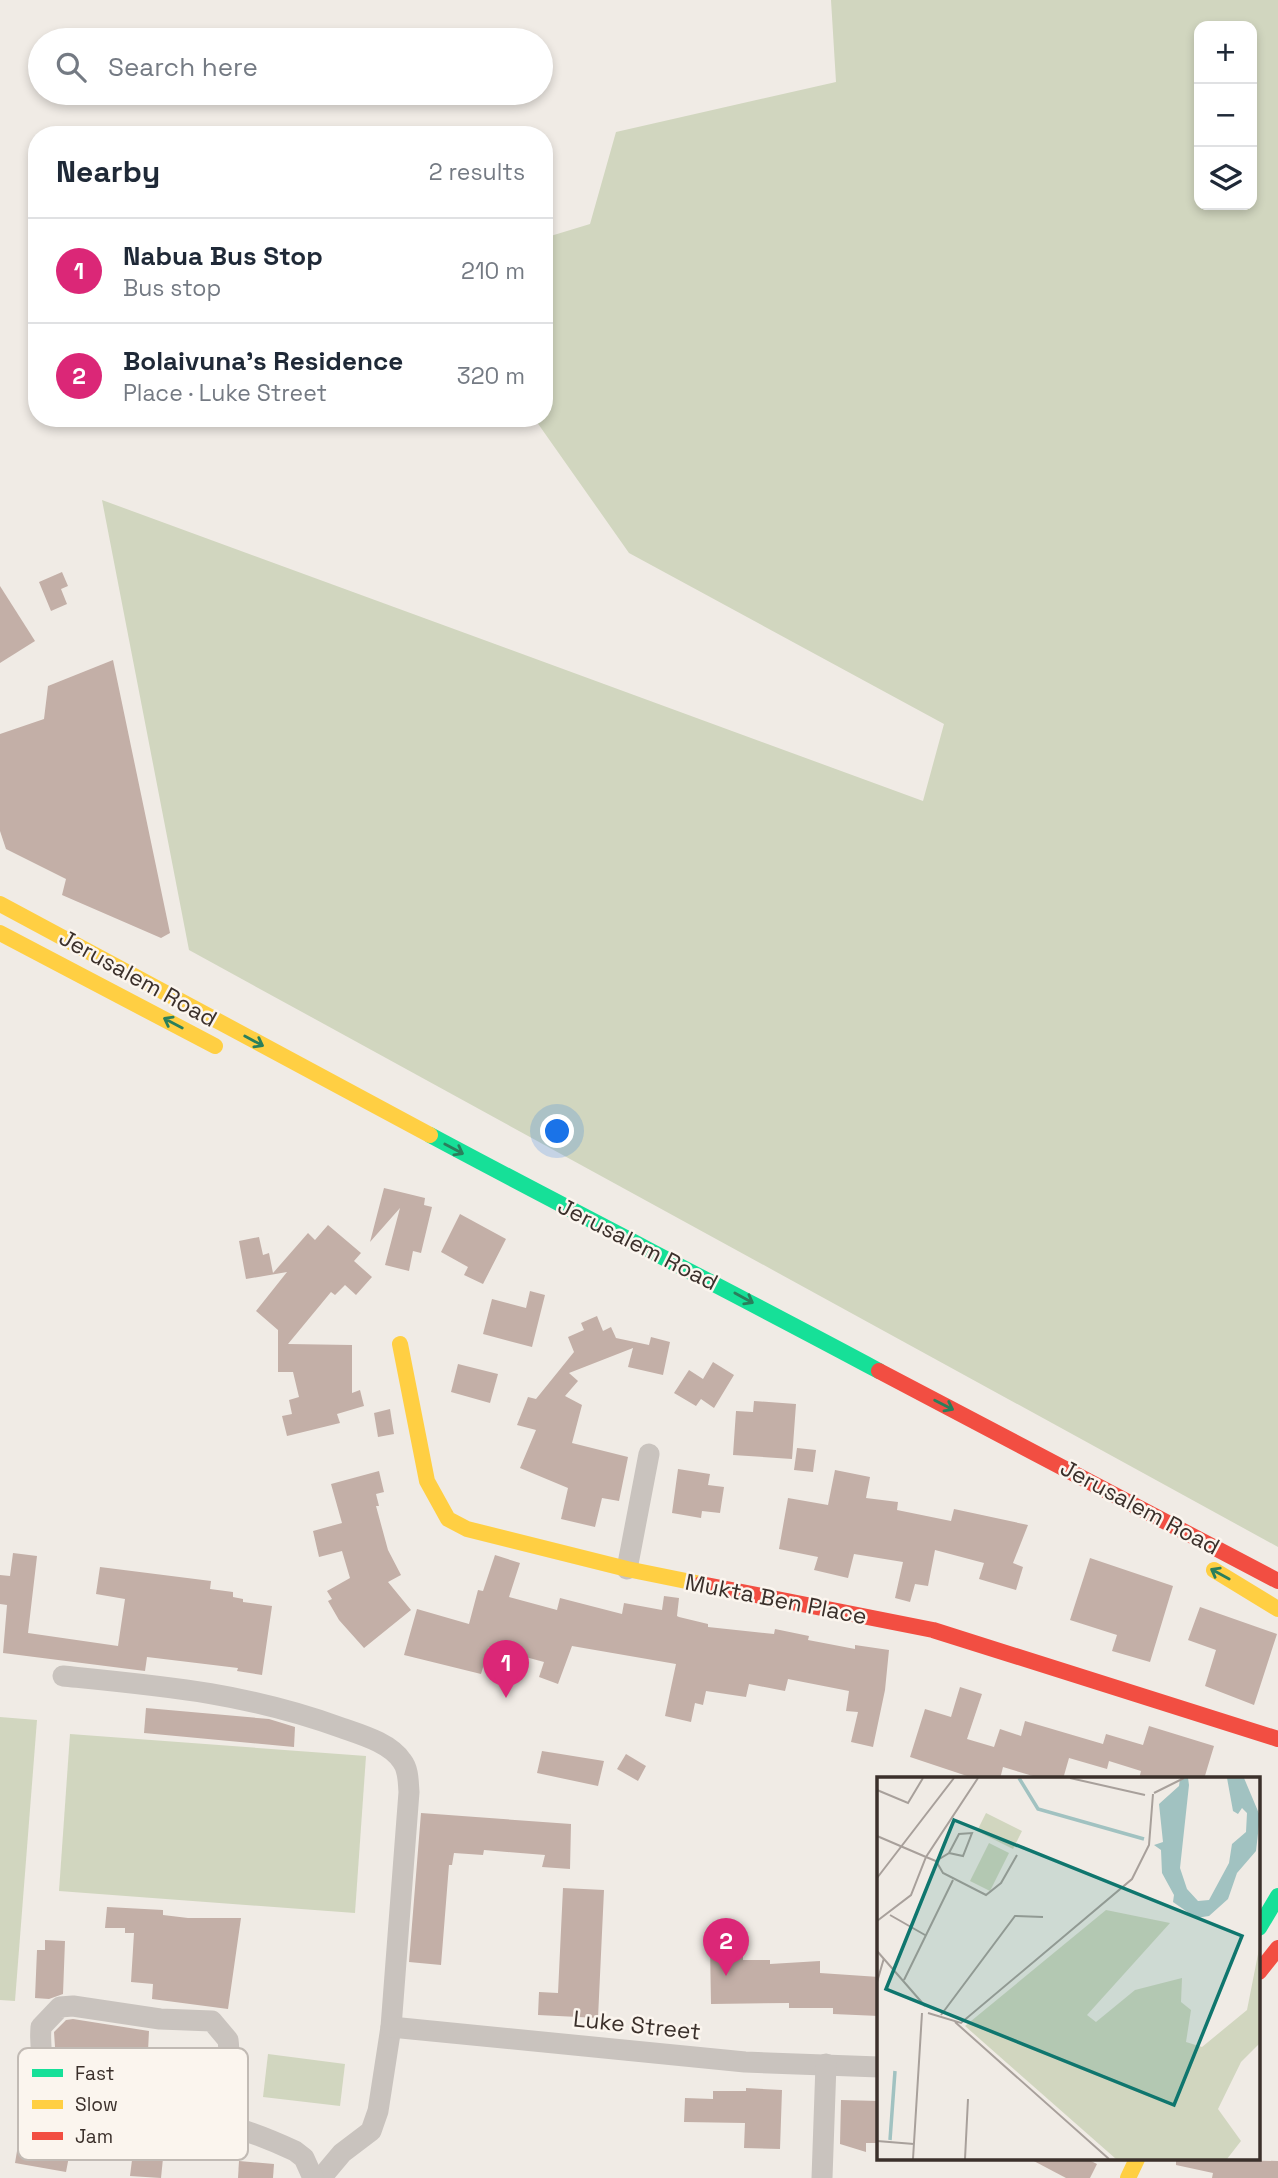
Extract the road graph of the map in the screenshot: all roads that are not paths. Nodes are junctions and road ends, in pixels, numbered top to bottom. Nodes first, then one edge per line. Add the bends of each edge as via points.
1 (0, 904) edge
2 (0, 933) edge
3 (234, 1056) dead end
4 (400, 1344) dead end
5 (649, 1454) dead end
6 (1196, 1561) dead end
7 (627, 1569) junction
8 (1278, 1581) edge
9 (1278, 1609) edge
10 (63, 1676) dead end
11 (1278, 1739) edge
12 (1278, 1896) edge
13 (1260, 1926) edge
14 (1278, 1948) edge
15 (1260, 1971) edge
16 (391, 2027) junction
17 (41, 2048) edge
18 (228, 2048) edge
19 (825, 2064) junction
20 (877, 2067) edge
21 (248, 2133) edge
22 (1137, 2160) edge
23 (313, 2178) edge
24 (321, 2178) edge
25 (822, 2178) edge
26 (1128, 2178) edge

1 -> 8 main road, Jerusalem Road via 561,1206 730,1290
3 -> 2 main road, Jerusalem Road
4 - 7 main road, Mukta Ben Place via 427,1481 448,1519 467,1529
5 - 7 street
9 -> 6 main road, Jerusalem Road
7 - 11 main road, Mukta Ben Place via 933,1630
10 - 16 street via 215,1692 289,1709 366,1737 402,1760 409,1792
12 - 13 main road
14 - 15 main road
16 - 19 street, Luke Street via 745,2062
16 - 24 street via 371,2131 342,2153
17 - 18 street via 41,2027 60,2007 74,2006 160,2019 212,2021 228,2040
19 - 20 street, Luke Street
19 - 25 street
21 - 23 street via 295,2151 304,2158
22 - 26 main road

